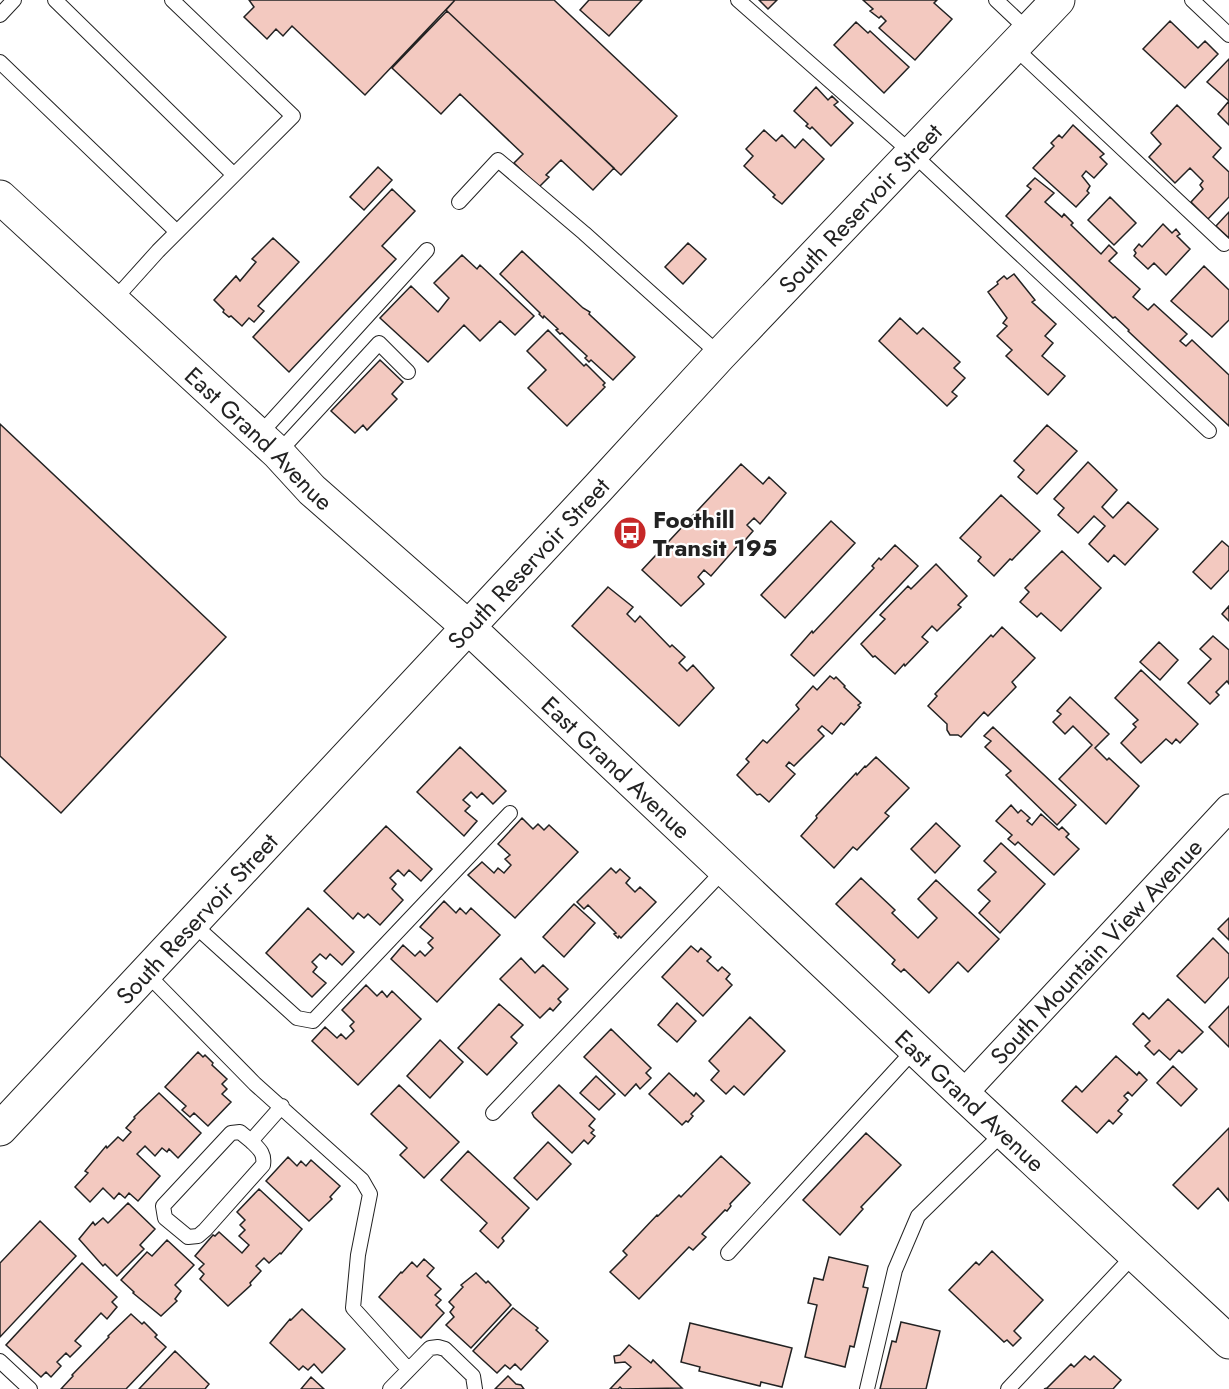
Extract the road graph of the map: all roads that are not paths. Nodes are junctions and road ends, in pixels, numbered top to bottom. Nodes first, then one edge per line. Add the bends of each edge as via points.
1 (14, 0) edge
2 (55, 0) edge
3 (172, 0) edge
4 (738, 0) edge
5 (996, 0) edge
6 (1058, 0) edge
7 (1192, 0) edge
8 (0, 15) edge
9 (1229, 35) edge
10 (1021, 39) junction
11 (0, 62) edge
12 (913, 154) junction
13 (234, 175) junction
14 (0, 197) edge
15 (459, 202) dead end
16 (177, 232) junction
17 (1224, 244) dead end
18 (427, 250) dead end
19 (113, 301) junction
20 (720, 355) junction
21 (408, 372) dead end
22 (1209, 431) dead end
23 (269, 444) junction
24 (468, 627) junction
25 (1229, 808) edge
26 (510, 813) dead end
27 (725, 869) junction
28 (192, 922) junction
29 (146, 973) junction
30 (915, 1049) junction
31 (963, 1094) junction
32 (282, 1106) junction
33 (493, 1113) dead end
34 (0, 1129) edge
35 (1004, 1132) junction
36 (251, 1141) junction
37 (728, 1253) dead end
38 (1135, 1254) junction
39 (1229, 1342) edge
40 (0, 1361) edge
41 (408, 1369) junction
42 (30, 1389) edge
43 (390, 1389) edge
44 (475, 1389) edge
45 (867, 1389) edge
46 (1008, 1389) edge

1 - 8 lane
2 - 13 lane
3 - 13 lane via 292,116
4 - 12 lane
5 - 10 lane
6 - 10 street, South Reservoir Street
7 - 9 lane
10 - 12 street, South Reservoir Street
10 - 17 lane
11 - 16 lane
12 - 20 street, South Reservoir Street
12 - 22 lane
13 - 16 lane
14 - 19 street, East Grand Avenue
15 - 20 lane via 498,160
16 - 19 lane
18 - 23 lane
19 - 23 street, East Grand Avenue
20 - 24 street, South Reservoir Street
21 - 23 lane via 379,343
23 - 24 street, East Grand Avenue via 312,490
24 - 27 street, East Grand Avenue
24 - 28 street, South Reservoir Street
25 - 31 street, South Mountain View Avenue
26 - 28 lane via 313,1021 297,1018
27 - 30 street, East Grand Avenue
27 - 33 lane
28 - 29 street, South Reservoir Street
29 - 32 lane via 255,1084
29 - 34 street, South Reservoir Street
30 - 31 street, East Grand Avenue
30 - 37 lane
31 - 35 street, East Grand Avenue
32 - 36 lane
32 - 41 lane via 362,1180 370,1194 353,1308
35 - 38 street, East Grand Avenue
35 - 45 lane via 918,1216 895,1270
36 - 36 lane via 261,1150 263,1165 205,1230 188,1237 165,1218 163,1206 231,1133 240,1132
38 - 39 street, East Grand Avenue
38 - 46 lane
40 - 42 lane
41 - 43 lane
41 - 44 lane via 430,1348 438,1347 473,1376

